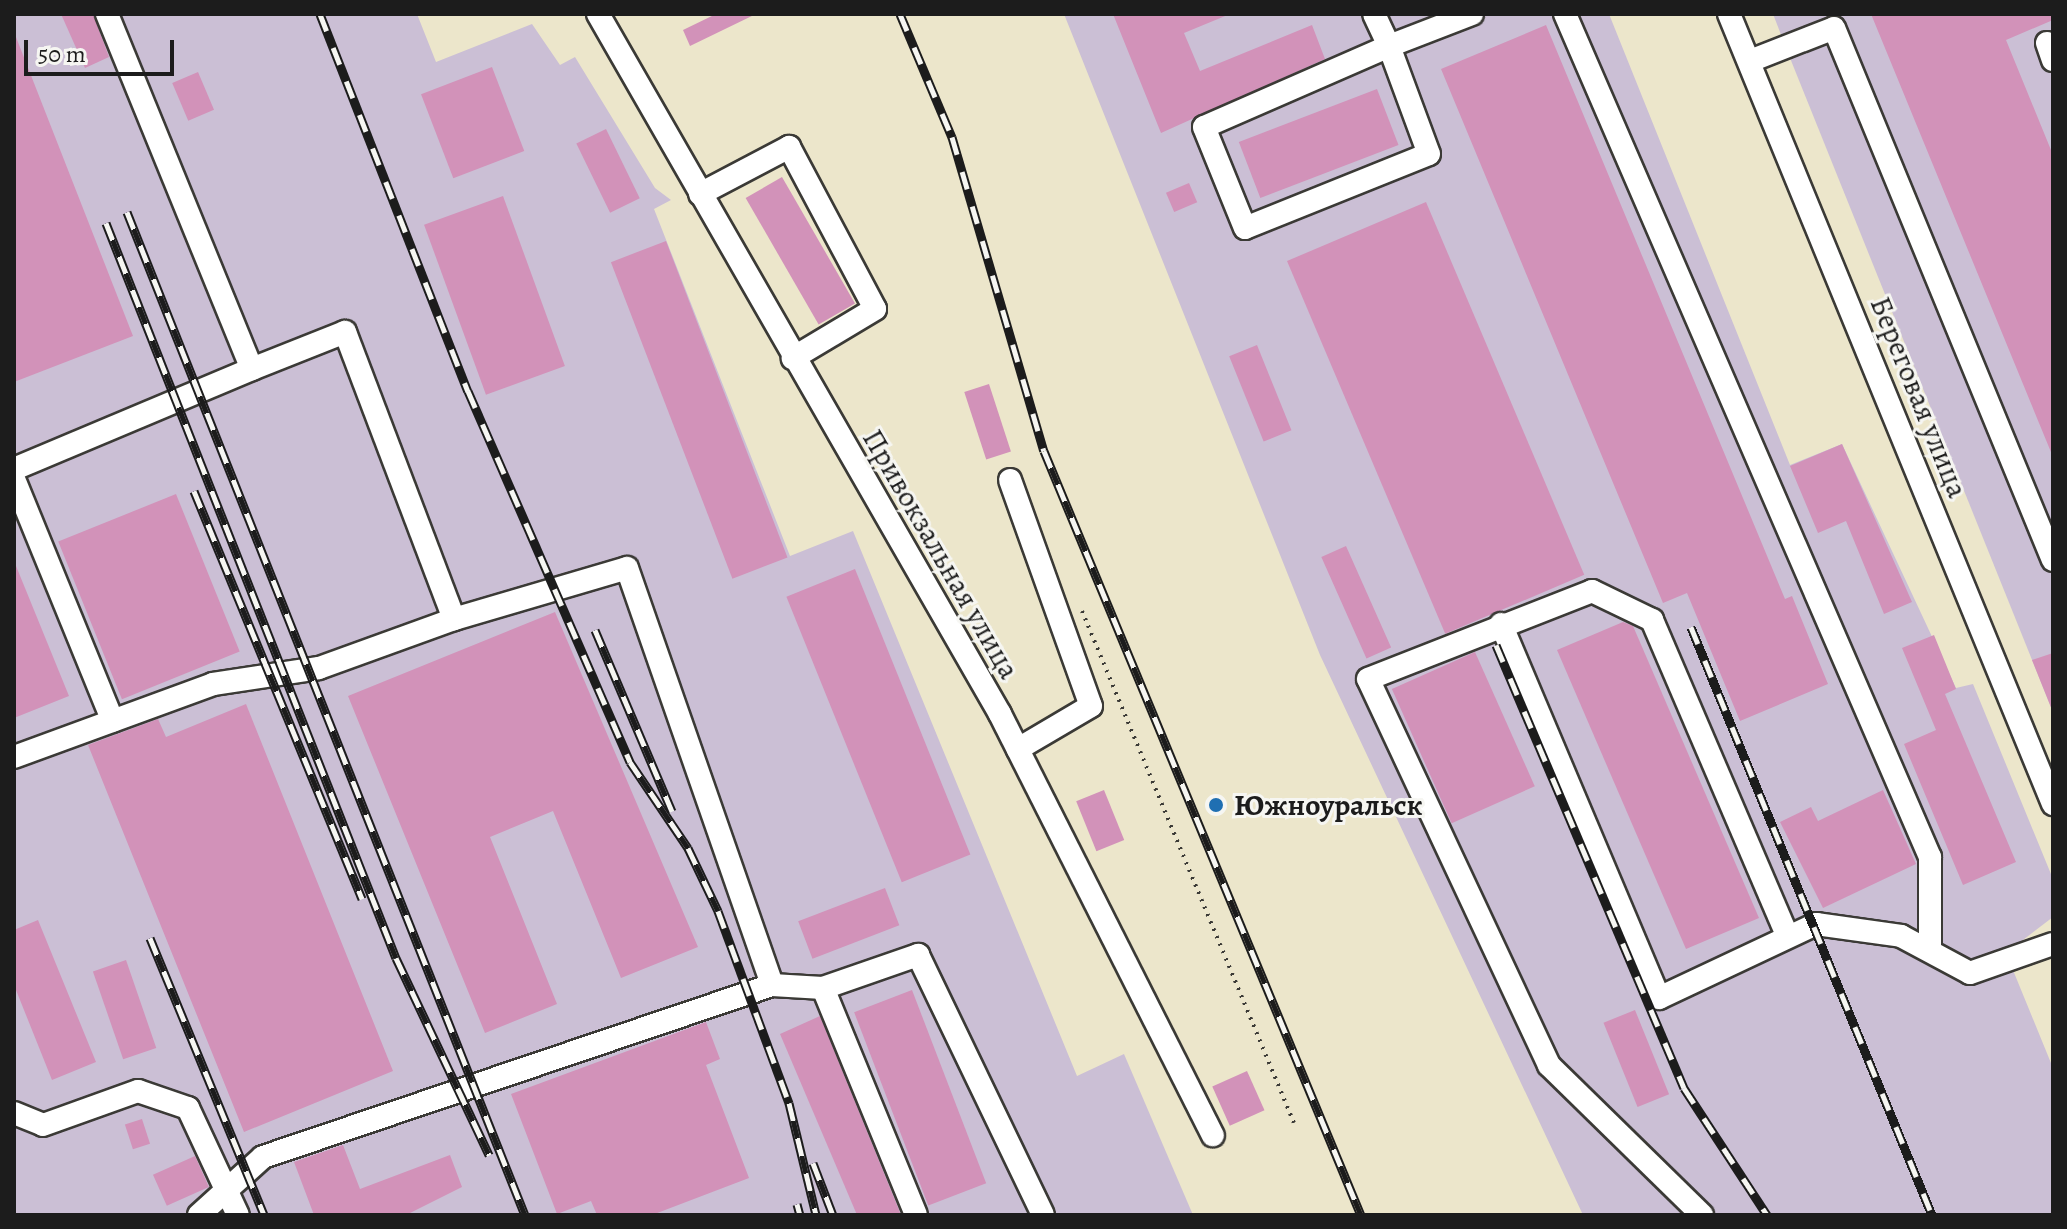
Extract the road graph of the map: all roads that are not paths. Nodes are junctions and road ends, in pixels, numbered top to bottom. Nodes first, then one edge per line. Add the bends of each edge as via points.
1 (107, 14) edge
2 (598, 14) edge
3 (1374, 14) edge
4 (1472, 14) edge
5 (1565, 14) edge
6 (1729, 14) edge
7 (1389, 46) junction
8 (1750, 61) junction
9 (700, 194) junction
10 (793, 358) junction
11 (252, 369) junction
12 (14, 469) edge
13 (14, 479) edge
14 (1010, 480) dead end
15 (2053, 560) edge
16 (454, 619) junction
17 (1501, 624) junction
18 (113, 721) junction
19 (1018, 749) junction
20 (14, 757) edge
21 (2053, 804) edge
22 (1787, 935) junction
23 (2053, 944) edge
24 (1930, 947) junction
25 (772, 985) junction
26 (823, 988) junction
27 (14, 1113) edge
28 (1213, 1135) dead end
29 (229, 1190) junction
30 (199, 1215) edge
31 (238, 1215) edge
32 (916, 1215) edge
33 (1043, 1215) edge
34 (1702, 1215) edge

1 - 11 street
2 - 9 street, Привокзальная улица
3 - 7 street
4 - 7 street
5 - 24 street via 1930,857
6 - 8 street, Береговая улица
7 - 7 street via 1429,154 1245,228 1204,127
8 - 15 street via 1834,28
8 - 21 street, Береговая улица
9 - 10 street, Привокзальная улица
9 - 10 street via 789,147 875,309
10 - 19 street, Привокзальная улица
11 - 12 street
11 - 16 street via 345,332
13 - 18 street
14 - 19 street via 1091,706
16 - 18 street via 319,668 213,684
16 - 25 street via 627,568
17 - 22 street via 1592,591 1652,620
17 - 22 street via 1659,998
17 - 34 street via 1368,679 1549,1065
18 - 20 street
19 - 28 street, Привокзальная улица
22 - 24 street via 1816,924
23 - 24 street via 1970,973
25 - 26 street
25 - 29 street via 263,1157
26 - 32 street
26 - 33 street via 918,955
27 - 29 street via 43,1125 138,1091 188,1108
29 - 30 street
29 - 31 street

